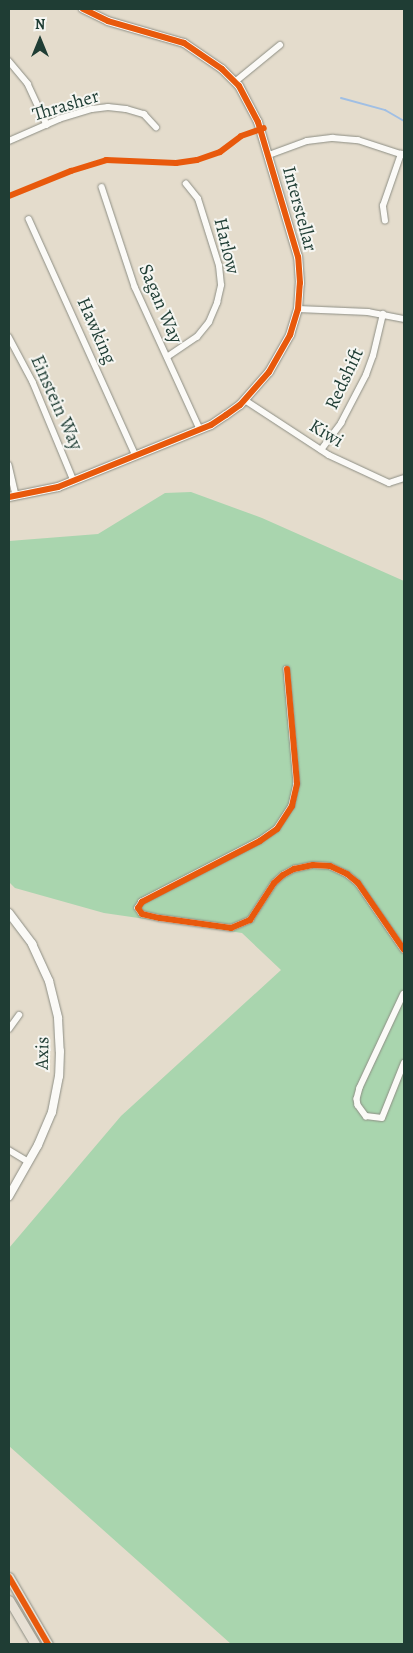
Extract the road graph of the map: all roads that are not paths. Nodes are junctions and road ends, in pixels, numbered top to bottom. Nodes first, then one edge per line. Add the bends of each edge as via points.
1 (83, 9) edge
2 (280, 46) dead end
3 (9, 61) edge
4 (234, 82) junction
5 (47, 125) junction
6 (156, 127) dead end
7 (9, 141) edge
8 (403, 154) edge
9 (268, 155) junction
10 (186, 184) dead end
11 (102, 187) dead end
12 (29, 219) dead end
13 (384, 221) dead end
14 (298, 309) junction
15 (383, 314) junction
16 (404, 319) edge
17 (9, 337) edge
18 (167, 357) junction
19 (245, 400) junction
20 (200, 429) junction
21 (321, 450) junction
22 (136, 456) junction
23 (9, 465) edge
24 (404, 478) edge
25 (74, 481) junction
26 (12, 497) edge
27 (286, 669) dead end
28 (9, 913) edge
29 (404, 950) edge
30 (404, 994) edge
31 (18, 1015) dead end
32 (9, 1029) edge
33 (404, 1063) edge
34 (9, 1150) edge
35 (29, 1162) junction
36 (9, 1196) edge
37 (9, 1577) edge
38 (9, 1600) edge
39 (35, 1644) edge
40 (48, 1644) edge

1 - 4 street, Interstellar via 184,43 222,68
2 - 4 street
3 - 5 street via 28,84
4 - 9 street, Interstellar via 258,122
5 - 6 street, Thrasher via 92,109 109,107 144,114
5 - 7 street, Thrasher
8 - 9 street via 358,140 333,138 307,142
8 - 13 street via 383,206
9 - 14 street, Interstellar via 298,257
10 - 18 street, Harlow via 198,199 219,266 221,285 209,322 197,337
11 - 18 street, Sagan Way via 134,287
12 - 22 street, Hawking
14 - 15 street
14 - 19 street, Interstellar via 282,351
15 - 16 street
15 - 21 street, Redshift via 366,375 341,423
17 - 25 street, Einstein Way
18 - 20 street, Sagan Way
19 - 20 street, Interstellar
19 - 21 street, Kiwi
20 - 22 street, Interstellar
21 - 24 street, Kiwi via 382,481 396,482
22 - 25 street, Interstellar
23 - 26 street
25 - 26 street, Interstellar
27 - 29 street via 296,784 292,806 277,829 260,841 142,902 138,908 142,914 160,918 231,928 250,920 274,883 283,875 313,865 330,866 358,883
28 - 35 street, Axis via 42,963 55,1000 60,1033 56,1095 46,1128
30 - 33 street via 356,1099 369,1118 382,1118
31 - 32 street
34 - 35 street
35 - 36 street, Axis
37 - 40 main road
38 - 39 main road

